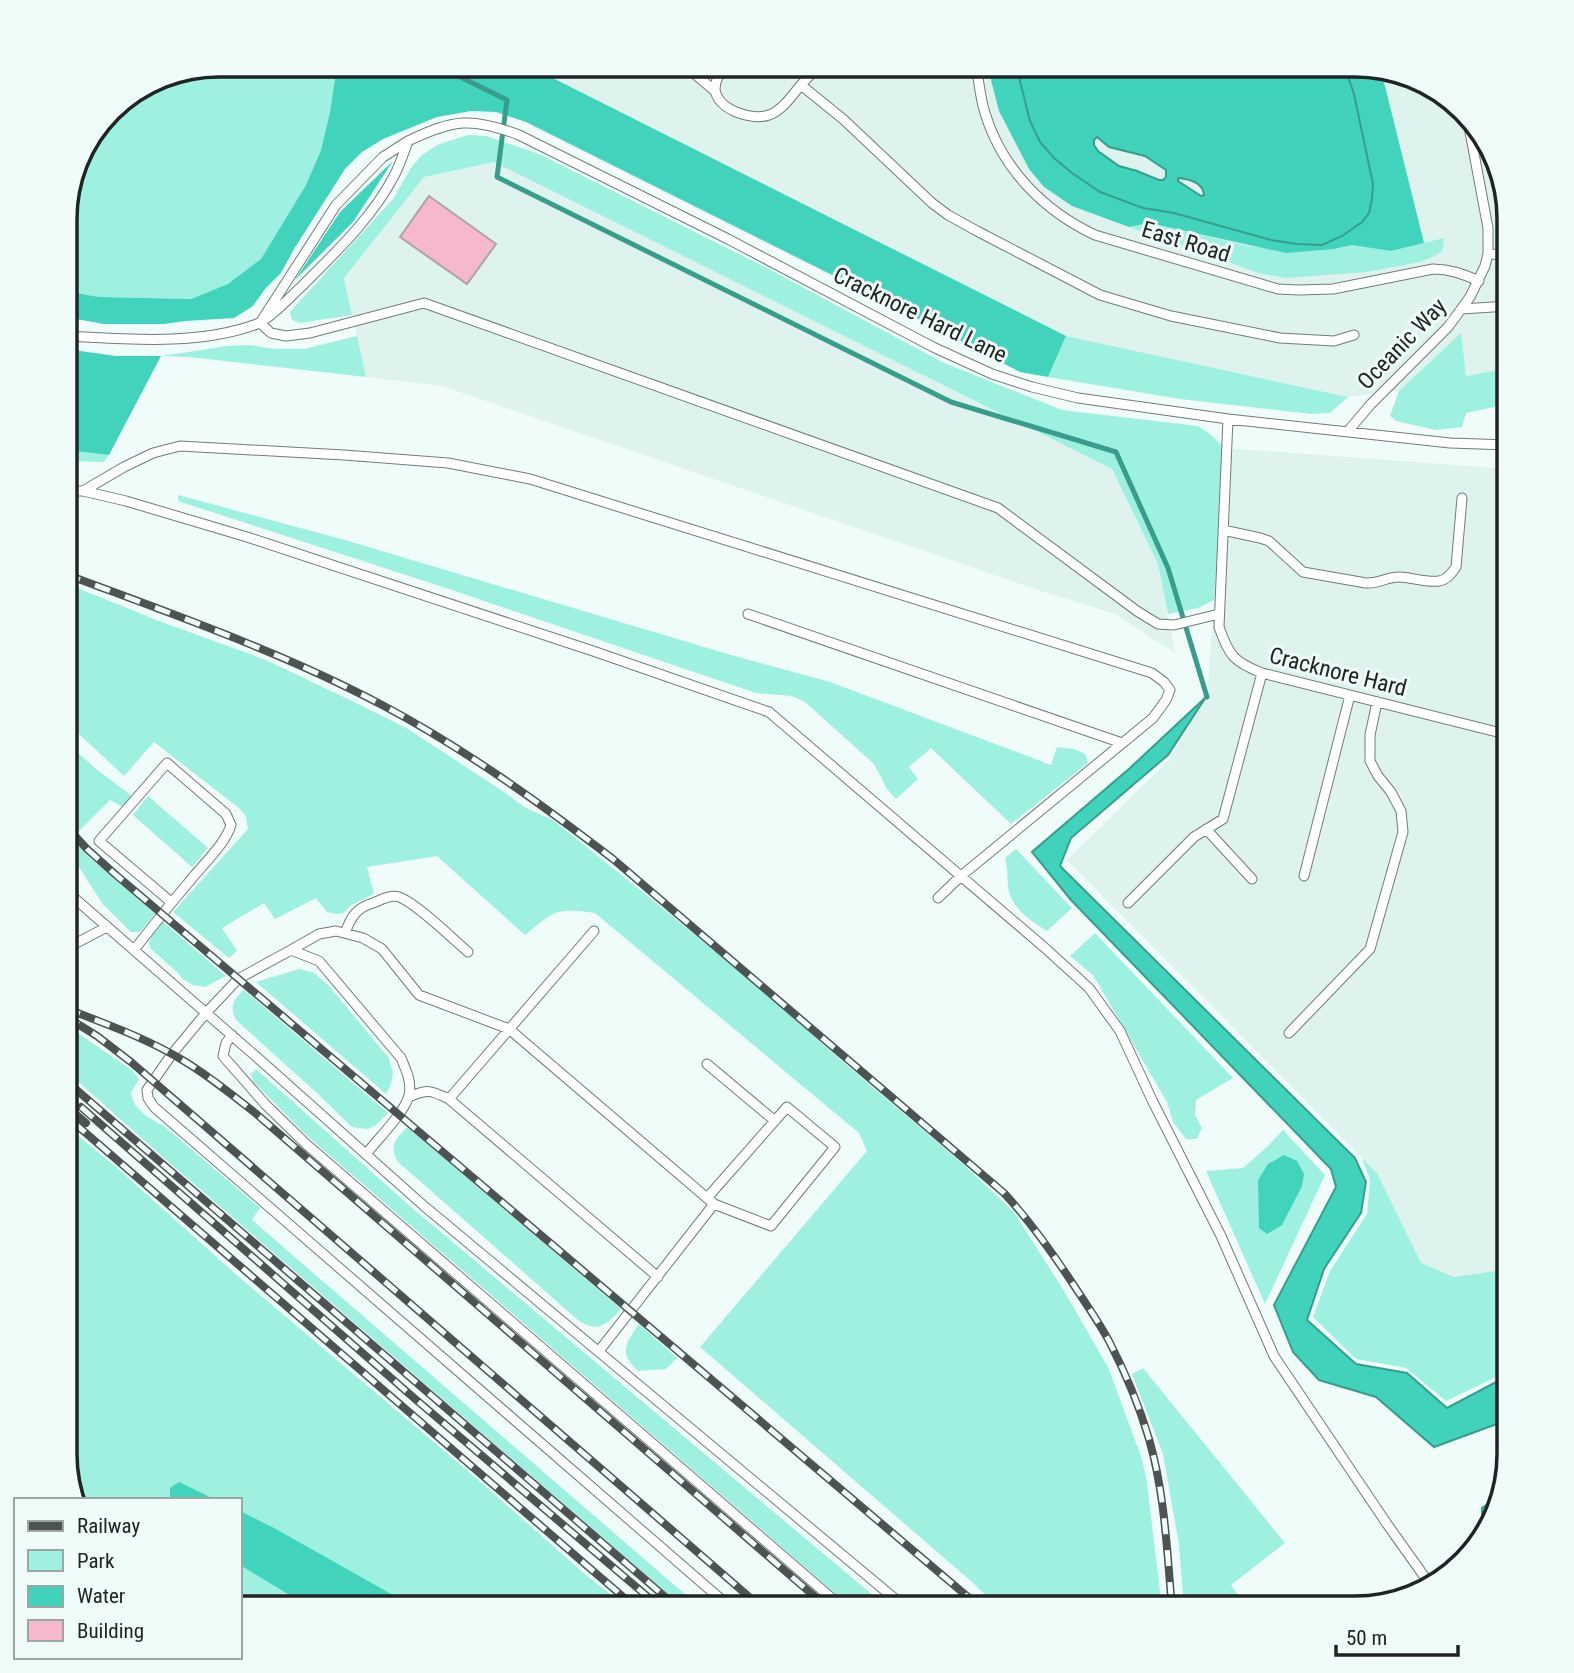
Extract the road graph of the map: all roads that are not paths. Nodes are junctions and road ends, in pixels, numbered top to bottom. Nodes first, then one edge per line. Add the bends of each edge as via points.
1 (698, 77) edge
2 (718, 77) edge
3 (808, 77) edge
4 (978, 77) edge
5 (801, 85) junction
6 (715, 91) junction
7 (1470, 136) edge
8 (408, 141) junction
9 (1488, 254) junction
10 (1497, 254) edge
11 (1479, 281) junction
12 (1497, 307) edge
13 (1461, 309) junction
14 (260, 323) junction
15 (1354, 335) dead end
16 (77, 336) edge
17 (1228, 419) junction
18 (1348, 431) junction
19 (1497, 445) edge
20 (77, 491) edge
21 (83, 491) junction
22 (1462, 498) dead end
23 (1223, 530) junction
24 (748, 614) dead end
25 (1219, 614) junction
26 (1262, 673) junction
27 (1350, 695) junction
28 (1377, 702) junction
29 (1497, 731) edge
30 (1122, 743) junction
31 (1206, 829) junction
32 (961, 876) junction
33 (1304, 876) dead end
34 (1251, 879) dead end
35 (938, 898) dead end
36 (77, 901) edge
37 (171, 902) junction
38 (1128, 903) dead end
39 (107, 927) junction
40 (594, 931) dead end
41 (345, 933) junction
42 (77, 943) edge
43 (134, 950) junction
44 (291, 950) junction
45 (468, 952) dead end
46 (206, 1013) junction
47 (509, 1029) junction
48 (1289, 1034) dead end
49 (232, 1035) junction
50 (707, 1064) dead end
51 (409, 1097) junction
52 (449, 1099) junction
53 (775, 1121) junction
54 (366, 1154) junction
55 (710, 1201) junction
56 (658, 1277) junction
57 (599, 1352) junction
58 (1425, 1577) edge
59 (717, 1596) edge
60 (829, 1596) edge
61 (892, 1596) edge

1 - 6 lane
2 - 6 lane
3 - 5 lane
4 - 11 lane, East Road via 985,112 1006,160 1048,207 1096,235 1278,289 1334,289 1433,269 1455,271
5 - 6 lane via 766,116 744,116 729,108
5 - 15 lane via 948,215 1100,295 1171,316 1280,338 1334,341
7 - 9 lane, Oceanic Way via 1488,228
8 - 14 lane, Cracknore Hard Lane via 383,157 336,205
8 - 14 lane via 396,173 368,217
8 - 17 lane, Cracknore Hard Lane via 455,124 497,127 992,374 1078,398
9 - 10 lane
9 - 11 lane, Oceanic Way
11 - 13 lane, Oceanic Way
12 - 13 lane
13 - 18 lane, Oceanic Way
14 - 16 lane via 209,336
14 - 25 lane via 286,336 424,303 998,508 1158,624 1174,625
17 - 18 lane, Cracknore Hard Lane
17 - 23 lane, Cracknore Hard
18 - 19 lane, Cracknore Hard Lane
20 - 21 lane
21 - 30 lane via 153,453 180,446 448,463 530,479 1152,673 1170,690 1166,700 1153,718
21 - 32 lane via 247,537 769,712
22 - 23 lane via 1456,567 1438,581 1400,576 1373,584 1315,575 1303,572 1269,541
23 - 25 lane, Cracknore Hard
24 - 30 lane
25 - 26 lane, Cracknore Hard via 1227,649 1241,665
26 - 27 lane, Cracknore Hard
26 - 31 lane via 1223,819
27 - 28 lane, Cracknore Hard
27 - 33 lane
28 - 29 lane, Cracknore Hard
28 - 48 lane via 1370,761 1401,811 1403,832 1370,949
30 - 32 lane
31 - 34 lane
31 - 38 lane
32 - 35 lane
32 - 58 lane via 1089,988 1120,1031 1274,1356
36 - 39 lane
37 - 37 lane via 231,825 226,814 167,763 99,841
37 - 43 lane
39 - 42 lane
39 - 43 lane
40 - 47 lane
41 - 44 lane via 319,934
41 - 45 lane via 356,911 399,897
41 - 47 lane via 382,950 419,995
43 - 46 lane
44 - 46 lane via 238,979
44 - 51 lane via 319,961 401,1058 409,1076
46 - 49 lane
46 - 59 lane via 152,1080 147,1090 154,1107
47 - 52 lane
47 - 55 lane
49 - 54 lane
49 - 60 lane via 223,1056 306,1144
50 - 53 lane
51 - 52 lane via 433,1091
51 - 54 lane
52 - 56 lane
53 - 55 lane
53 - 55 lane via 787,1107 835,1147 771,1226
54 - 57 lane
55 - 56 lane
56 - 57 lane
57 - 61 lane

